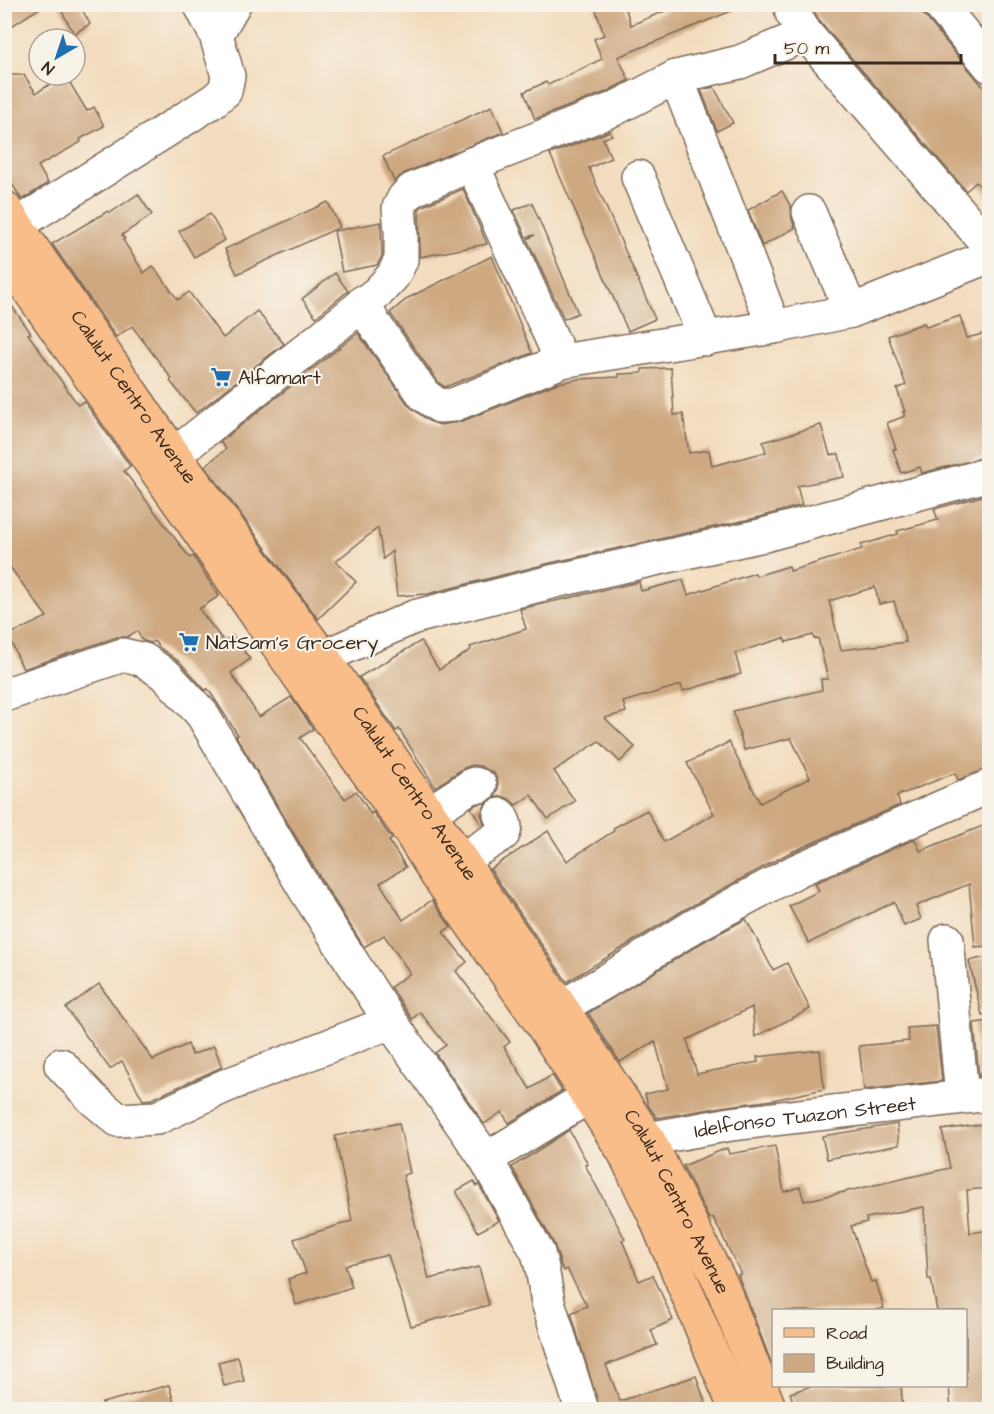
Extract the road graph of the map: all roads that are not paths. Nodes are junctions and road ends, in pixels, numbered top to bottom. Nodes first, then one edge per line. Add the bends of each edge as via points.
1 (201, 4) edge
2 (234, 4) edge
3 (791, 4) edge
4 (939, 4) edge
5 (806, 34) junction
6 (216, 35) junction
7 (990, 66) edge
8 (676, 76) junction
9 (472, 164) junction
10 (638, 177) dead end
11 (809, 212) dead end
12 (7, 230) edge
13 (990, 247) edge
14 (990, 256) edge
15 (363, 302) junction
16 (851, 311) junction
17 (774, 327) junction
18 (706, 339) junction
19 (562, 361) junction
20 (174, 455) junction
21 (990, 474) edge
22 (310, 665) junction
23 (4, 695) edge
24 (480, 786) dead end
25 (990, 786) edge
26 (500, 815) dead end
27 (418, 819) junction
28 (449, 867) junction
29 (946, 939) dead end
30 (550, 1014) junction
31 (391, 1023) junction
32 (61, 1065) dead end
33 (600, 1091) junction
34 (976, 1095) edge
35 (636, 1145) junction
36 (486, 1159) junction
37 (582, 1410) edge
38 (736, 1410) edge
39 (770, 1410) edge

1 - 6 street
2 - 6 street
3 - 5 street via 792,13
4 - 7 street
5 - 8 street via 740,62
5 - 13 street
6 - 12 street via 228,76 225,91
8 - 9 street via 614,109
8 - 17 street
9 - 15 street via 412,190 404,198 399,208 401,260 393,276
9 - 19 street
10 - 18 street
11 - 16 street
12 - 20 main road, Calulut Centro Avenue
12 - 22 main road, Calulut Centro Avenue
14 - 16 street
15 - 19 street via 424,395 440,406 453,405
15 - 20 street
16 - 17 street
17 - 18 street
18 - 19 street
20 - 22 main road, Calulut Centro Avenue
21 - 22 street via 764,535 555,580 414,617
22 - 27 main road, Calulut Centro Avenue
23 - 31 street via 123,655 144,660 167,676 202,714 306,891
24 - 27 street via 474,784
25 - 30 street via 798,870 694,926
26 - 28 street via 505,823 503,834
27 - 28 main road, Calulut Centro Avenue
28 - 30 main road, Calulut Centro Avenue
29 - 34 street
30 - 33 main road, Calulut Centro Avenue
31 - 32 street via 225,1086 157,1118 118,1120
31 - 36 street
33 - 35 main road, Calulut Centro Avenue
33 - 36 street
34 - 35 street, Idelfonso Tuazon Street via 731,1124
35 - 38 main road, Calulut Centro Avenue via 654,1214
35 - 39 main road, Calulut Centro Avenue via 722,1286
36 - 37 street via 537,1253

